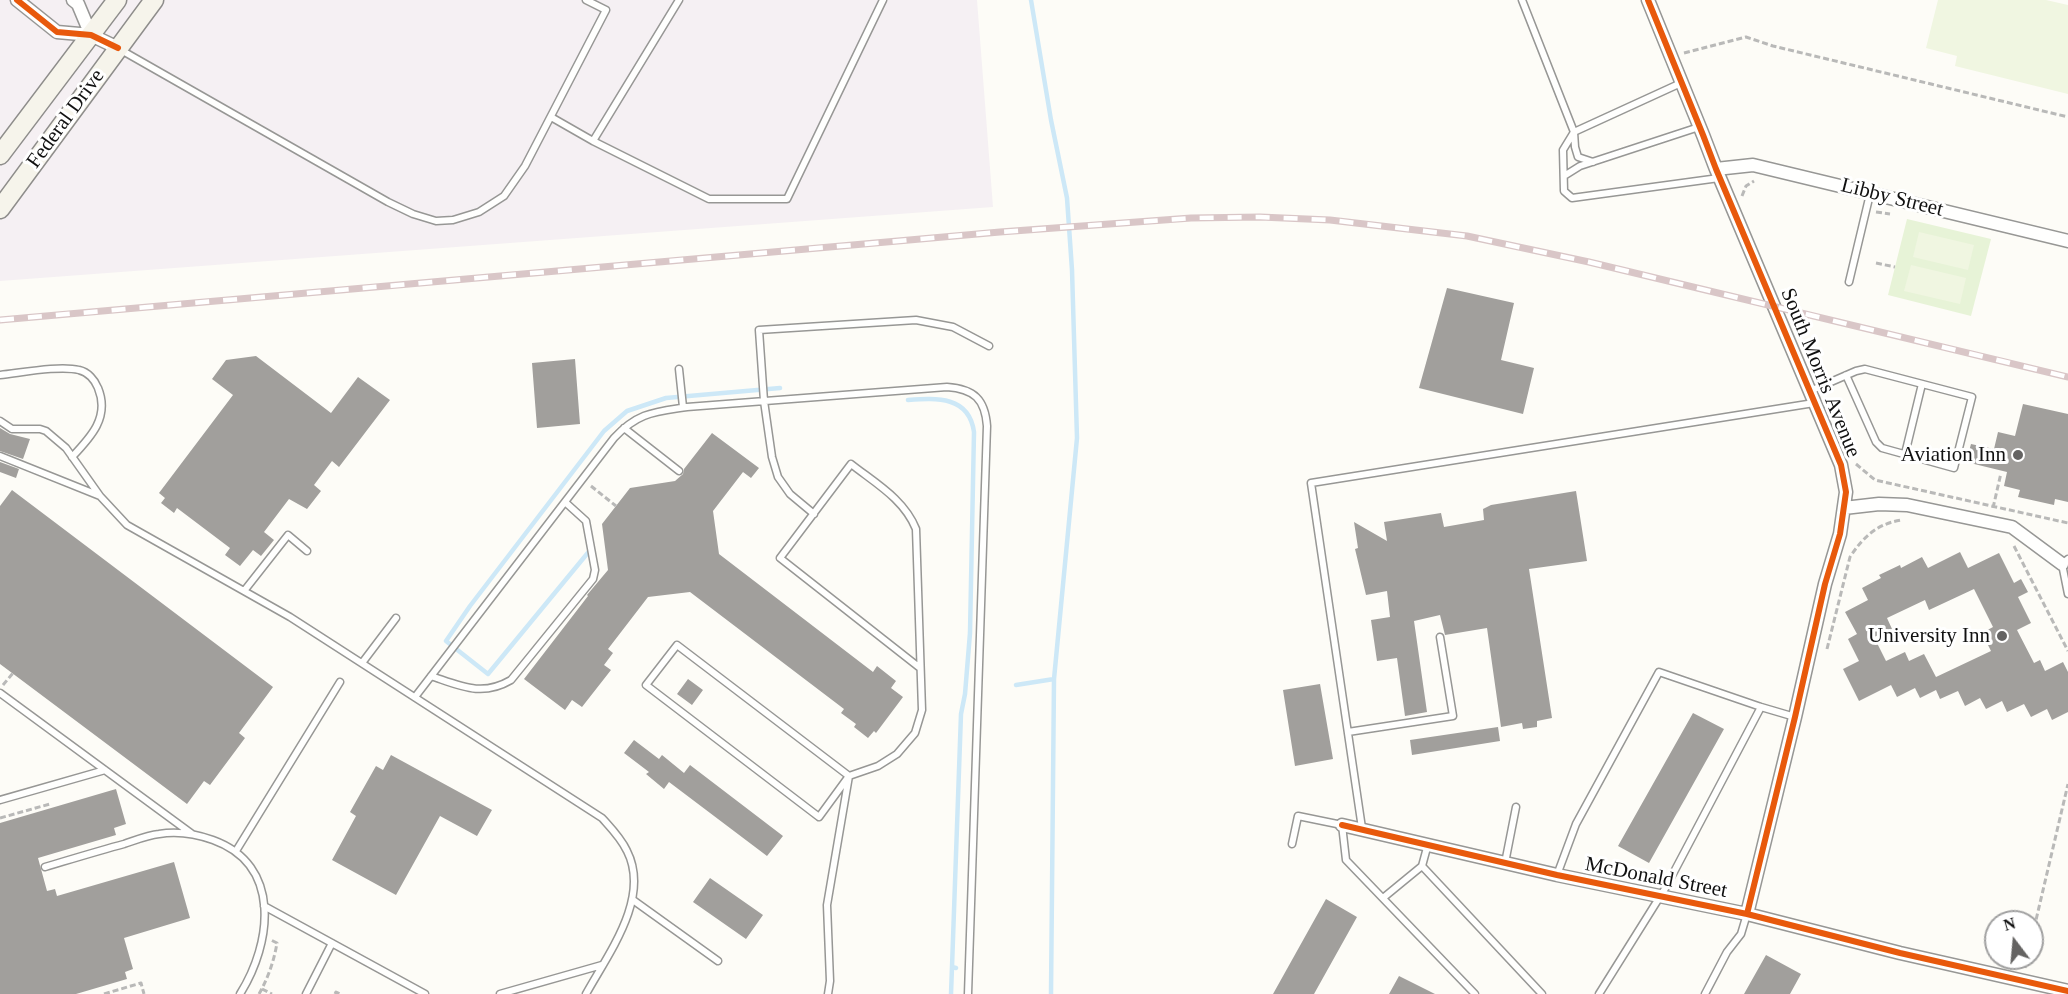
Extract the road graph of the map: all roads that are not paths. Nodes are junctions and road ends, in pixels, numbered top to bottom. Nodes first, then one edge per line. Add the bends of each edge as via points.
1 (17, 0) edge
2 (72, 0) edge
3 (117, 0) edge
4 (154, 0) edge
5 (586, 0) edge
6 (680, 0) edge
7 (883, 0) edge
8 (1522, 0) edge
9 (1648, 0) edge
10 (91, 35) junction
11 (118, 48) junction
12 (1682, 83) junction
13 (551, 117) junction
14 (1700, 127) junction
15 (1574, 132) junction
16 (593, 141) junction
17 (0, 155) edge
18 (1593, 162) junction
19 (1718, 174) junction
20 (1564, 176) junction
21 (1870, 193) junction
22 (0, 209) edge
23 (2068, 241) edge
24 (1849, 282) dead end
25 (989, 346) dead end
26 (680, 369) dead end
27 (0, 375) edge
28 (1846, 375) junction
29 (1922, 384) junction
30 (1810, 391) junction
31 (764, 401) junction
32 (1815, 403) junction
33 (683, 407) junction
34 (0, 421) edge
35 (624, 428) junction
36 (1905, 454) junction
37 (0, 456) edge
38 (72, 457) junction
39 (679, 471) dead end
40 (100, 496) junction
41 (565, 502) junction
42 (1844, 508) junction
43 (814, 514) junction
44 (307, 551) dead end
45 (2065, 562) edge
46 (244, 591) junction
47 (2068, 594) edge
48 (396, 618) dead end
49 (1440, 637) dead end
50 (362, 663) junction
51 (920, 668) junction
52 (431, 676) junction
53 (340, 682) dead end
54 (0, 691) edge
55 (415, 697) junction
56 (1761, 707) junction
57 (1795, 717) junction
58 (1348, 732) junction
59 (105, 770) junction
60 (849, 776) junction
61 (0, 800) edge
62 (1516, 807) dead end
63 (1342, 825) junction
64 (1362, 828) junction
65 (192, 835) junction
66 (1292, 844) dead end
67 (1428, 844) junction
68 (236, 851) junction
69 (1506, 863) junction
70 (1422, 866) junction
71 (45, 867) dead end
72 (1557, 875) junction
73 (1660, 897) junction
74 (1383, 898) junction
75 (633, 900) junction
76 (264, 906) junction
77 (1747, 914) junction
78 (332, 943) junction
79 (718, 961) dead end
80 (602, 965) junction
81 (2068, 992) edge
82 (240, 994) edge
83 (306, 994) edge
84 (424, 994) edge
85 (500, 994) edge
86 (586, 994) edge
87 (828, 994) edge
88 (968, 994) edge
89 (1475, 994) edge
90 (1542, 994) edge
91 (1599, 994) edge
92 (1705, 994) edge

1 - 10 street via 57,32
2 - 10 street via 78,4
3 - 10 main road
4 - 11 main road, Federal Drive
5 - 13 lane via 606,10
6 - 16 lane
7 - 16 lane via 788,199 709,199
8 - 15 lane
9 - 12 street, South Morris Avenue
10 - 11 street
10 - 17 main road
11 - 13 lane via 388,202 436,221 479,212 504,196
11 - 22 main road, Federal Drive
12 - 14 street, South Morris Avenue
12 - 15 lane
13 - 16 lane
14 - 18 lane
14 - 19 street, South Morris Avenue
15 - 18 lane via 1578,157
15 - 20 lane via 1563,150
18 - 20 lane
19 - 20 lane via 1572,198 1564,191
19 - 21 street, Libby Street via 1729,168 1753,165
19 - 30 street, South Morris Avenue
21 - 23 street, Libby Street
21 - 24 lane
25 - 31 lane via 953,327 916,320 759,330
26 - 33 lane
27 - 38 lane via 68,369 90,376 102,397 102,412 91,437
28 - 29 lane via 1865,369
28 - 30 lane
28 - 36 lane via 1876,442 1882,448
29 - 36 lane
29 - 36 lane via 1972,397 1954,468
30 - 32 street, South Morris Avenue
31 - 33 lane
31 - 43 lane via 778,477 790,494
31 - 88 lane via 947,387 971,392 986,416
32 - 42 street, South Morris Avenue via 1841,465 1846,492
32 - 58 lane via 1311,483
33 - 35 lane via 648,414
34 - 38 lane via 12,429 46,431
35 - 39 lane
35 - 41 lane
37 - 40 lane
38 - 40 lane
40 - 46 lane via 127,525
41 - 52 lane
41 - 52 lane via 586,521 595,570 593,579 511,680 500,687 471,688
42 - 45 street via 1907,505 2012,527
42 - 57 street, South Morris Avenue
43 - 51 lane via 780,558
43 - 51 lane via 851,464 909,513 916,529
44 - 46 lane via 288,535
45 - 47 lane
46 - 50 lane
48 - 50 lane
49 - 58 lane via 1453,716
50 - 55 lane
51 - 60 lane via 922,710 915,733 897,754
52 - 55 lane
53 - 68 lane
54 - 59 lane
55 - 75 lane via 602,818 629,853 635,884
56 - 57 lane
56 - 72 lane via 1659,672 1576,824
56 - 73 lane
57 - 77 street, South Morris Avenue
58 - 64 lane
59 - 61 lane
59 - 65 lane
60 - 60 lane via 677,645 646,685 819,817
60 - 87 lane via 827,905
62 - 69 lane
63 - 64 street, McDonald Street
63 - 66 lane via 1298,816
63 - 74 lane via 1346,860
64 - 67 street, McDonald Street
65 - 68 lane
65 - 71 lane via 158,834
67 - 69 street, McDonald Street
67 - 70 lane
68 - 76 lane via 259,882
69 - 72 street, McDonald Street
70 - 74 lane
70 - 90 lane
72 - 73 street, McDonald Street
73 - 77 street, McDonald Street
73 - 91 lane
74 - 89 lane
75 - 79 lane
75 - 80 lane via 630,914
76 - 78 lane
76 - 82 lane via 264,938 258,960
77 - 81 street, McDonald Street
77 - 92 lane via 1741,934
78 - 83 lane
78 - 84 lane
80 - 85 lane
80 - 86 lane

